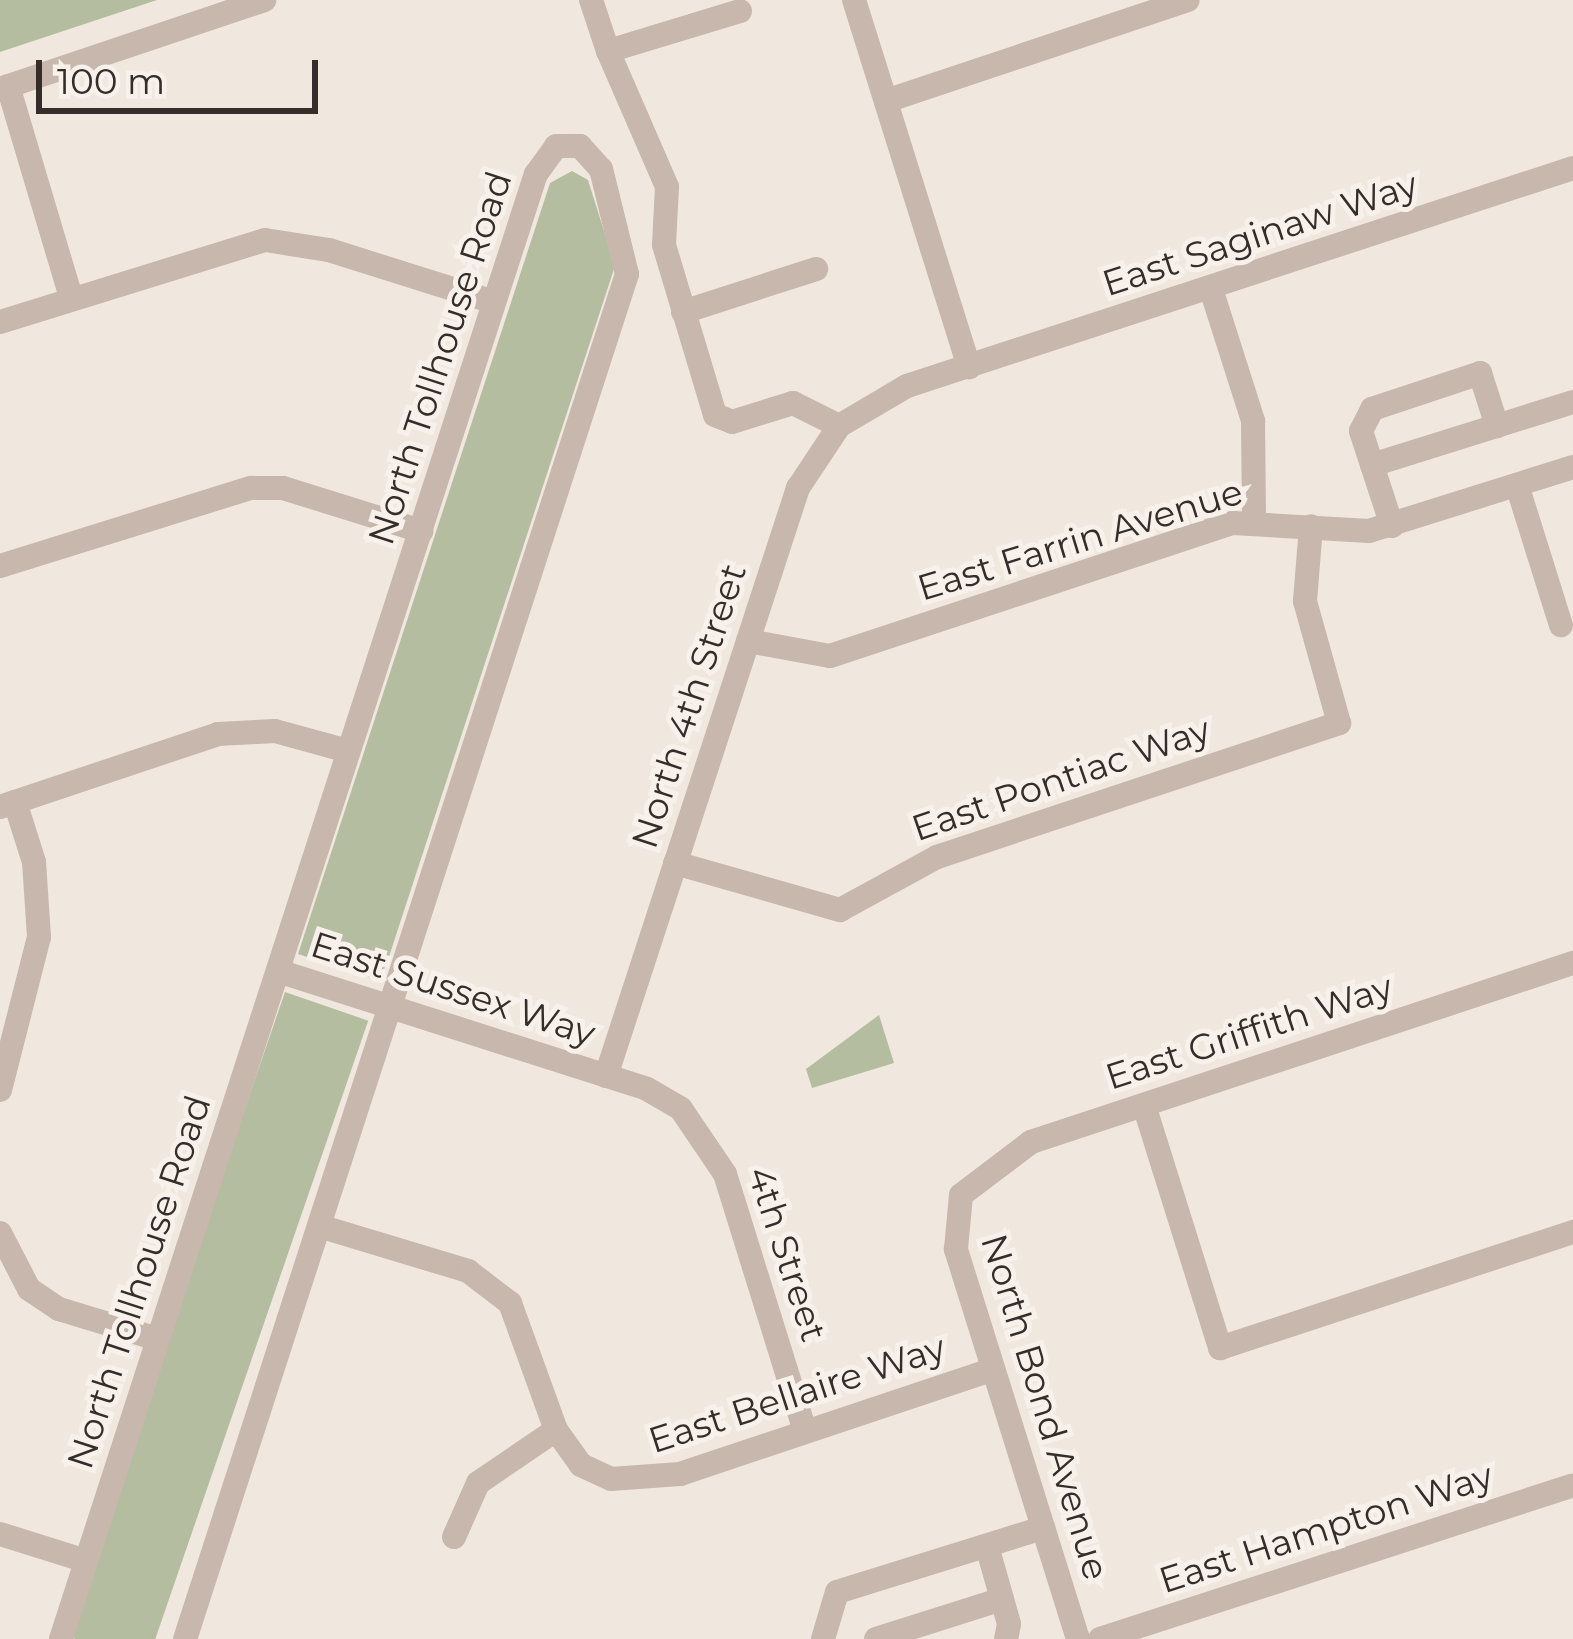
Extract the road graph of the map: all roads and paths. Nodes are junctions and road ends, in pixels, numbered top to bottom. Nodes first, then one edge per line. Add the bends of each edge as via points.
1 (264, 0) edge
2 (591, 0) edge
3 (854, 0) edge
4 (1188, 0) edge
5 (740, 10) dead end
6 (608, 51) junction
7 (4, 87) edge
8 (886, 100) junction
9 (1573, 168) edge
10 (816, 269) dead end
11 (1211, 289) junction
12 (70, 298) junction
13 (494, 302) junction
14 (683, 312) junction
15 (0, 322) edge
16 (969, 367) junction
17 (1573, 402) edge
18 (839, 426) junction
19 (1498, 426) junction
20 (1372, 465) junction
21 (1573, 467) edge
22 (1517, 485) junction
23 (1254, 520) junction
24 (1311, 526) junction
25 (1392, 526) junction
26 (421, 531) junction
27 (0, 566) edge
28 (1561, 625) dead end
29 (748, 640) junction
30 (348, 751) junction
31 (8, 805) edge
32 (675, 863) junction
33 (1573, 963) edge
34 (278, 971) junction
35 (387, 1006) junction
36 (606, 1076) junction
37 (1, 1086) edge
38 (1144, 1105) junction
39 (961, 1195) joint
40 (319, 1226) junction
41 (1573, 1232) edge
42 (0, 1233) edge
43 (158, 1339) junction
44 (993, 1369) junction
45 (556, 1430) junction
46 (806, 1431) junction
47 (1573, 1485) edge
48 (1043, 1528) junction
49 (0, 1534) edge
50 (454, 1537) dead end
51 (987, 1546) junction
52 (86, 1561) junction
53 (1002, 1599) junction
54 (61, 1639) edge
55 (184, 1639) edge
56 (823, 1639) edge
57 (876, 1639) edge
58 (1006, 1639) edge
59 (1078, 1639) edge
60 (1100, 1639) edge

1 - 7 street
2 - 6 street
3 - 8 street
4 - 8 street
5 - 6 street
6 - 14 street via 667,187 664,245
7 - 12 street
8 - 16 street
9 - 11 street, East Saginaw Way
10 - 14 street
11 - 16 street, East Saginaw Way
11 - 23 street via 1253,421
12 - 13 street via 265,240 329,250
12 - 15 street
13 - 26 street, North Tollhouse Road
13 - 35 street, North Tollhouse Road via 544,158 556,146 580,146 601,170 627,274
14 - 18 street via 715,415 732,422 793,403
16 - 18 street, North 4th Street via 870,403
17 - 19 street
18 - 29 street, North 4th Street via 798,488
19 - 20 street
19 - 20 street via 1480,374 1372,409 1361,431
20 - 25 street
21 - 22 street, East Farrin Avenue
22 - 25 street, East Farrin Avenue
22 - 28 street
23 - 24 street, East Farrin Avenue
23 - 29 street, East Farrin Avenue via 830,656
24 - 25 street, East Farrin Avenue
24 - 32 street, East Pontiac Way via 1305,601 1340,723 938,856 841,910
26 - 27 street via 284,488 251,488
26 - 30 street, North Tollhouse Road
29 - 32 street, North 4th Street
30 - 31 street via 247,730
30 - 34 street, North Tollhouse Road
31 - 37 street via 34,862 39,937
32 - 36 street, North 4th Street
33 - 38 street, East Griffith Way
34 - 35 street, East Sussex Way
34 - 43 street, North Tollhouse Road
35 - 36 street, East Sussex Way
35 - 40 street, North Tollhouse Road
36 - 46 street, 4th Street via 681,1109 725,1174
38 - 39 street, East Griffith Way via 1031,1142
38 - 41 street via 1220,1348
39 - 44 street, North Bond Avenue via 956,1249
40 - 45 street, East Bellaire Way via 468,1271 510,1303
40 - 55 street, North Tollhouse Road
42 - 43 street via 29,1289 59,1309
43 - 52 street, North Tollhouse Road
44 - 46 street, East Bellaire Way
44 - 48 street, North Bond Avenue
45 - 46 street, East Bellaire Way via 581,1465 611,1479 646,1480
45 - 50 street via 478,1483
47 - 60 street, East Hampton Way
48 - 51 street
48 - 59 street, North Bond Avenue
49 - 52 street
51 - 53 street
51 - 56 street via 837,1592
52 - 54 street, North Tollhouse Road
53 - 57 street
53 - 58 street

